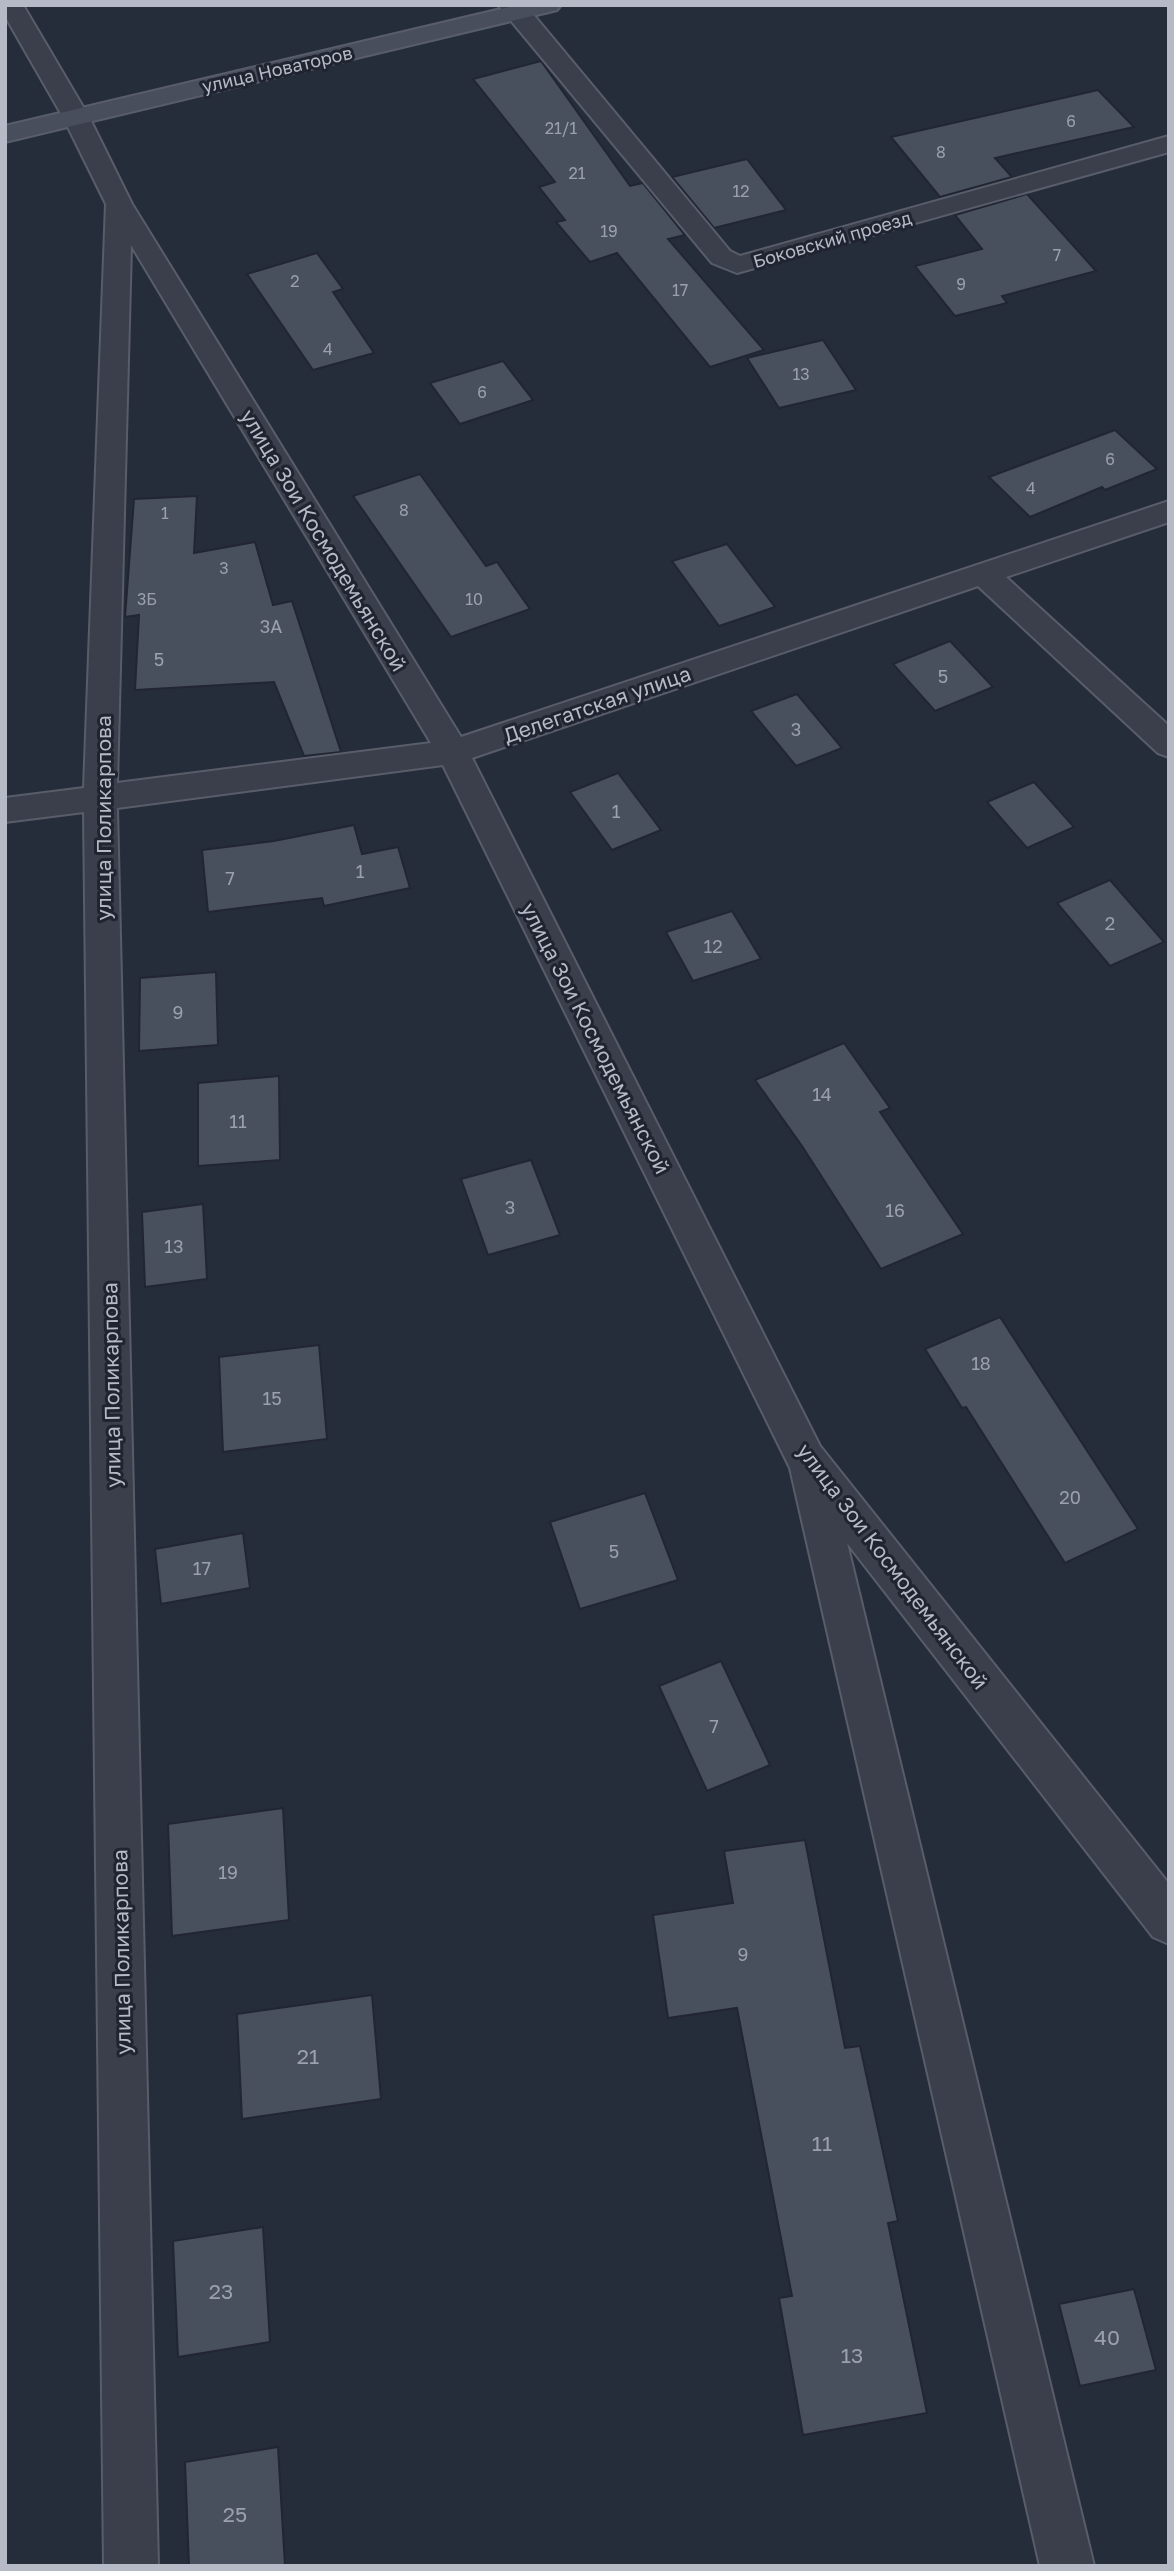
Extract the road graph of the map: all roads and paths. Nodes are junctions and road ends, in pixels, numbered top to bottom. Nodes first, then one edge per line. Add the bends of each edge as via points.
1 (11, 5) edge
2 (549, 5) edge
3 (515, 9) edge
4 (76, 117) junction
5 (5, 134) edge
6 (1169, 144) edge
7 (119, 204) junction
8 (1169, 511) edge
9 (984, 574) junction
10 (1169, 746) edge
11 (453, 752) junction
12 (100, 797) junction
13 (5, 810) edge
14 (806, 1459) junction
15 (1169, 1921) edge
16 (131, 2566) edge
17 (1067, 2566) edge

1 - 4 street, улица Зои Космодемьянской
2 - 3 main road, улица Новаторов
3 - 4 main road, улица Новаторов
3 - 6 street, Боковский проезд via 721,257 737,265
4 - 5 main road, улица Новаторов
4 - 7 street, улица Зои Космодемьянской
7 - 11 street, улица Зои Космодемьянской
7 - 12 street, улица Поликарпова
8 - 9 street, Делегатская улица
9 - 10 street
9 - 11 street, Делегатская улица
11 - 12 street, Делегатская улица
11 - 14 street, улица Зои Космодемьянской
12 - 13 street, Делегатская улица
12 - 16 street, улица Поликарпова
14 - 15 street, улица Зои Космодемьянской
14 - 17 street

